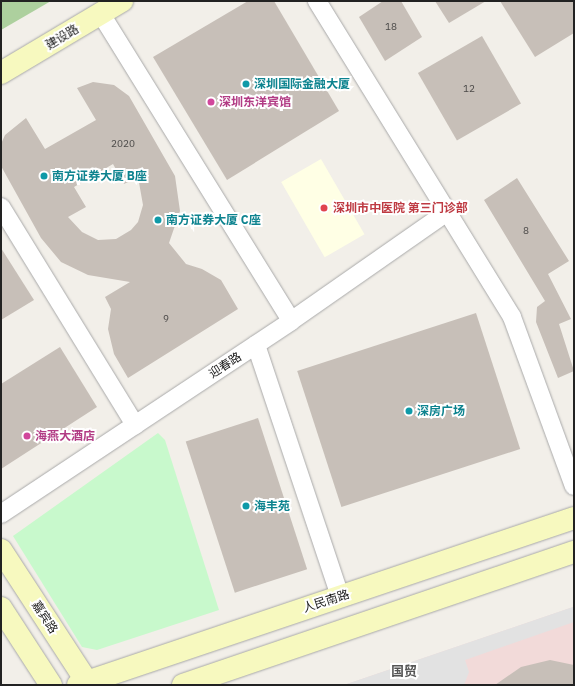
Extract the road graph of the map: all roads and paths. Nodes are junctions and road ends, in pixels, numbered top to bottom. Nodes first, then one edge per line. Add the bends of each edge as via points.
1 (122, 1) edge
2 (317, 1) edge
3 (103, 7) edge
4 (1, 73) edge
5 (1, 207) edge
6 (446, 213) junction
7 (292, 321) junction
8 (256, 345) junction
9 (135, 425) junction
10 (574, 486) edge
11 (1, 514) edge
12 (574, 518) edge
13 (1, 550) edge
14 (574, 552) edge
15 (340, 596) junction
16 (1, 608) edge
17 (85, 684) edge
18 (51, 685) edge
19 (183, 685) edge

1 - 3 main road
2 - 6 street
3 - 4 main road, 建设路 via 71,32
3 - 7 street
5 - 9 street
6 - 7 street, 迎春路
6 - 10 street via 512,317
7 - 8 street, 迎春路
8 - 9 street, 迎春路
8 - 15 street
9 - 11 street, 迎春路
12 - 15 main road, 人民南路
13 - 17 main road, 嘉宾路
14 - 19 main road
15 - 17 main road, 人民南路
16 - 18 main road

